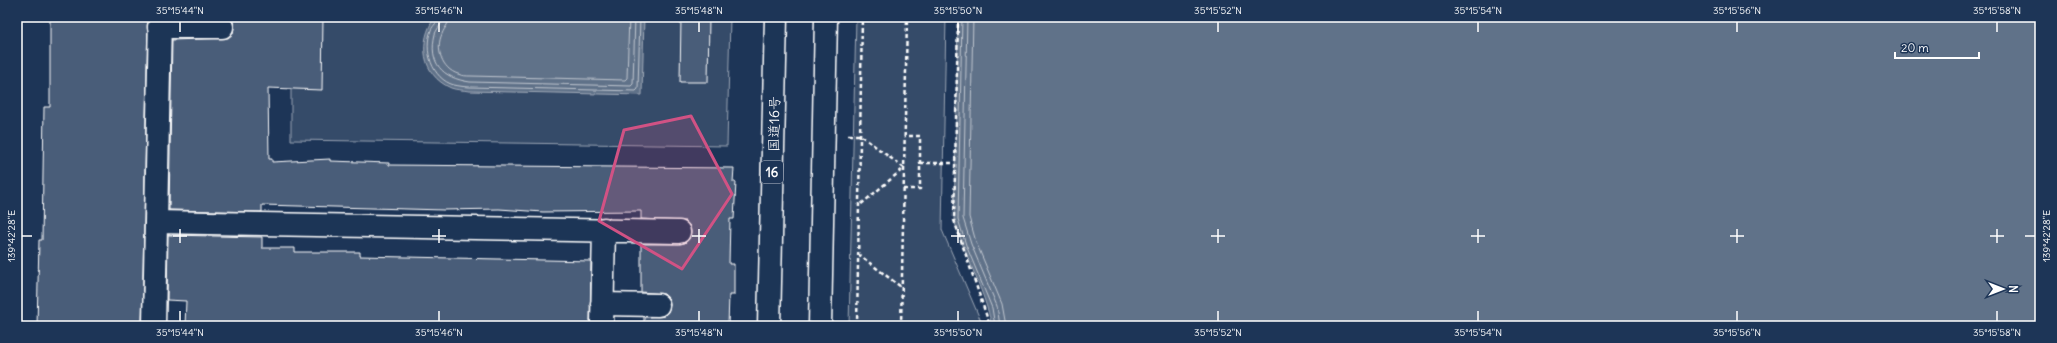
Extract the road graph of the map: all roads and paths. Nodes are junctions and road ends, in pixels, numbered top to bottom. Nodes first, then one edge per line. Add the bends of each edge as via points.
1 (18, 17) edge
2 (776, 17) edge
3 (826, 17) edge
4 (862, 17) edge
5 (907, 17) edge
6 (958, 17) edge
7 (160, 22) edge
8 (222, 27) dead end
9 (17, 58) edge
10 (860, 135) junction
11 (904, 136) junction
12 (920, 163) junction
13 (955, 163) junction
14 (904, 168) junction
15 (903, 189) junction
16 (859, 207) junction
17 (156, 222) junction
18 (604, 229) junction
19 (680, 232) dead end
20 (858, 254) junction
21 (901, 287) junction
22 (602, 304) junction
23 (658, 306) dead end
24 (154, 326) edge
25 (602, 326) edge
26 (769, 326) edge
27 (820, 326) edge
28 (857, 326) edge
29 (901, 326) edge
30 (990, 326) edge

1 - 9 path
2 - 26 main road, 国道16号 / 16
3 - 27 main road
4 - 10 path
5 - 11 path
6 - 13 path
7 - 8 main road
7 - 17 main road
10 - 14 path
10 - 16 path
11 - 12 path via 920,136
11 - 14 path
12 - 13 path
12 - 15 path via 920,189
13 - 30 path via 954,220
14 - 15 path
14 - 16 path
15 - 21 path
16 - 20 path
17 - 18 main road
17 - 24 main road
18 - 19 main road
18 - 22 main road
20 - 21 path
20 - 28 path
21 - 29 path
22 - 23 main road
22 - 25 main road

